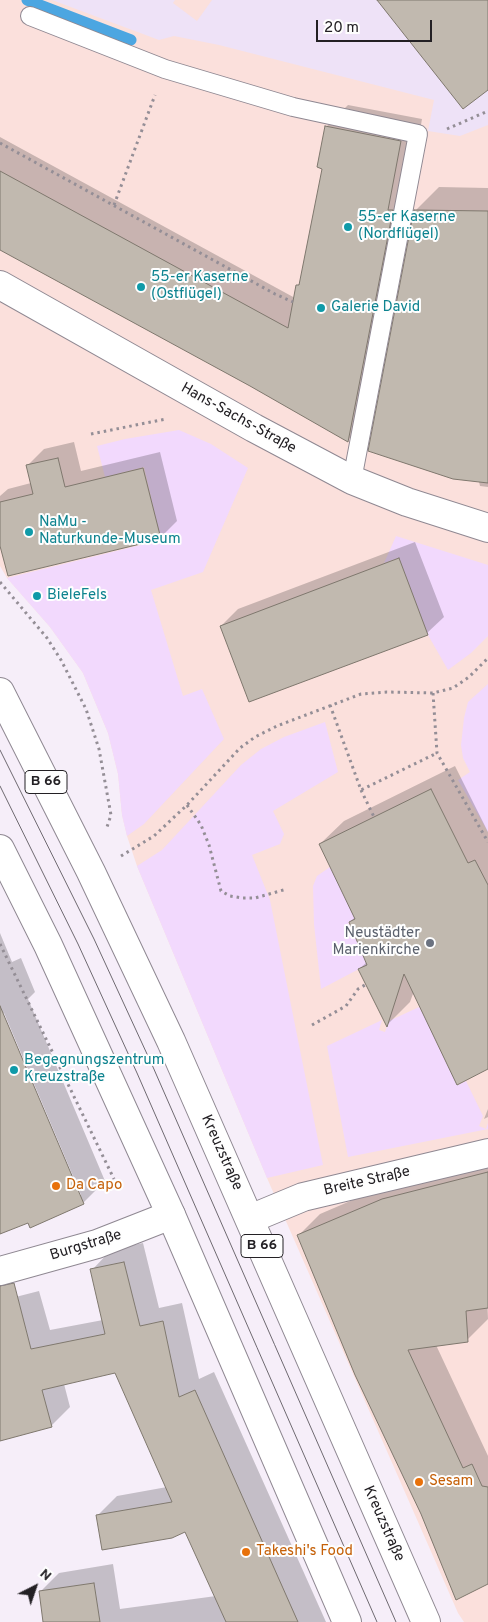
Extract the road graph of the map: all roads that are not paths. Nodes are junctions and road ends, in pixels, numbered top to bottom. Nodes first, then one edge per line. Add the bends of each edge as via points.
1 (30, 16) dead end
2 (0, 285) edge
3 (352, 480) junction
4 (488, 528) edge
5 (0, 692) edge
6 (0, 850) edge
7 (488, 1153) edge
8 (170, 1215) junction
9 (250, 1218) junction
10 (0, 1271) edge
11 (347, 1622) edge
12 (426, 1622) edge

1 - 3 lane via 165,69 294,107 418,134
2 - 3 main road, Hans-Sachs-Straße
3 - 4 main road, Hans-Sachs-Straße
5 - 9 main road, Kreuzstraße / B 66 via 92,872
6 - 8 main road via 48,945
7 - 9 main road, Breite Straße via 303,1197
8 - 10 main road, Burgstraße via 97,1244
8 - 11 main road
9 - 12 main road, Kreuzstraße / B 66

